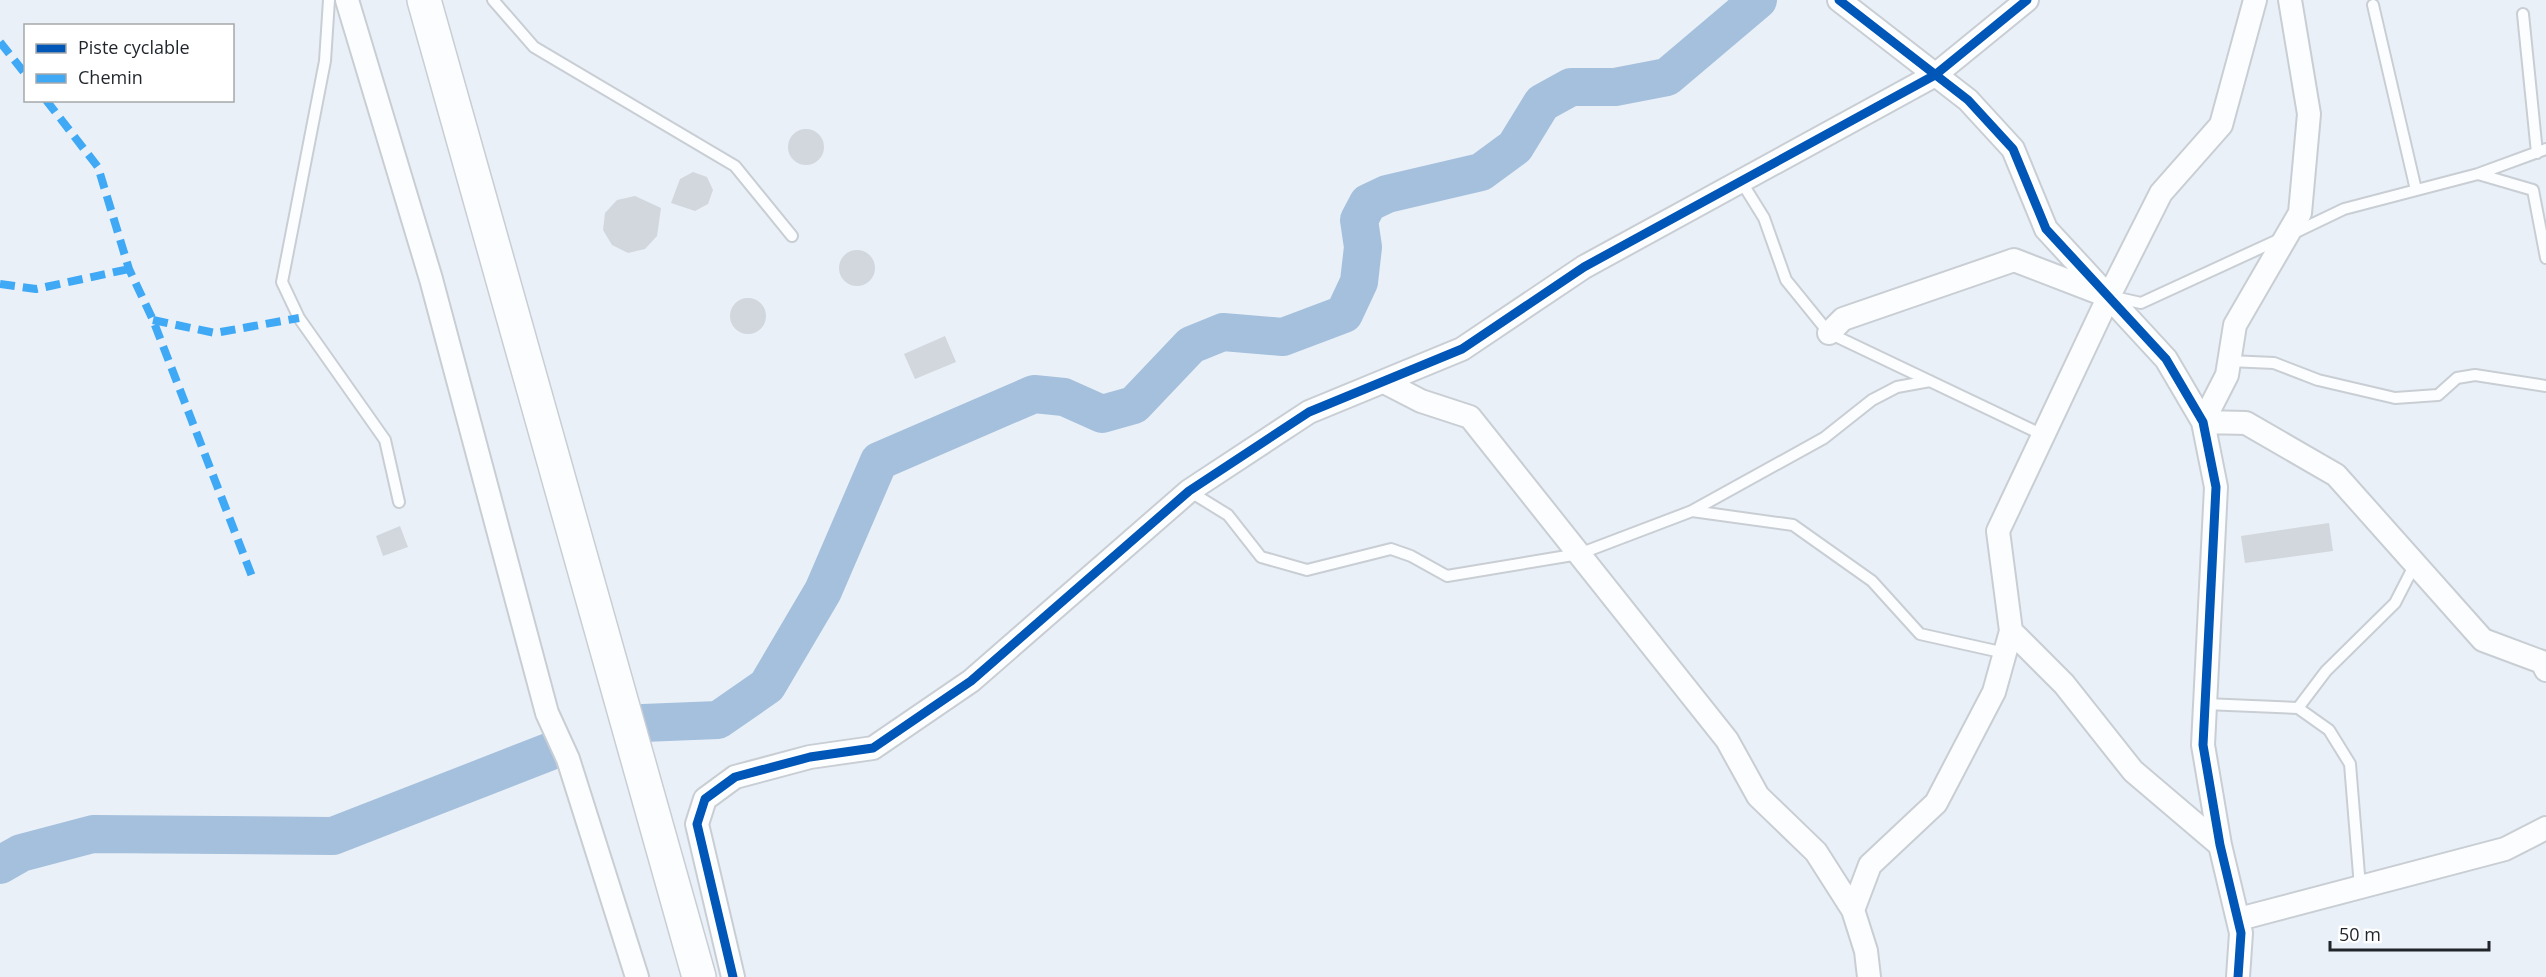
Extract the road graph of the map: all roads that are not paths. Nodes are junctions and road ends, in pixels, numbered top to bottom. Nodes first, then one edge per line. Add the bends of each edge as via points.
1 (329, 0) edge
2 (347, 0) edge
3 (424, 0) edge
4 (493, 0) edge
5 (1839, 0) edge
6 (2027, 0) edge
7 (2255, 0) edge
8 (2290, 0) edge
9 (2373, 4) dead end
10 (2523, 14) dead end
11 (1935, 75) junction
12 (2541, 151) edge
13 (2478, 174) junction
14 (1741, 181) junction
15 (2416, 190) junction
16 (792, 236) dead end
17 (2286, 237) junction
18 (2546, 258) edge
19 (2109, 296) junction
20 (1829, 333) junction
21 (2229, 361) junction
22 (1930, 381) junction
23 (1383, 382) junction
24 (2546, 386) edge
25 (2203, 422) junction
26 (2043, 435) junction
27 (1189, 491) junction
28 (399, 502) dead end
29 (1692, 511) junction
30 (1579, 555) junction
31 (2415, 564) junction
32 (2008, 642) junction
33 (2546, 670) edge
34 (2205, 704) junction
35 (2298, 708) junction
36 (2546, 828) edge
37 (2220, 845) junction
38 (2360, 887) junction
39 (1853, 910) junction
40 (2239, 919) junction
41 (637, 977) edge
42 (699, 977) edge
43 (734, 977) edge
44 (1869, 977) edge
45 (2238, 977) edge

1 - 28 lane via 326,61 282,282 299,318 385,440
2 - 41 street via 431,279 547,713 568,759
3 - 42 highway
4 - 16 lane via 534,47 735,166
5 - 11 street
6 - 11 street
7 - 19 street via 2221,125 2161,193
8 - 17 street via 2309,114 2300,213
9 - 15 lane
10 - 12 lane
11 - 14 street
11 - 19 street via 1968,100 2013,149 2046,229
12 - 13 lane
13 - 15 lane
13 - 18 lane via 2534,190
14 - 20 lane via 1764,218 1786,280
14 - 23 street via 1584,267 1462,349
15 - 17 lane via 2344,209
17 - 19 lane via 2141,303
17 - 21 street via 2235,325
19 - 20 street via 2014,260 1843,319
19 - 25 street via 2166,359
19 - 26 street
20 - 22 lane
21 - 24 lane via 2274,363 2318,380 2395,398 2438,395 2457,378 2475,375
21 - 25 street via 2227,375
22 - 26 lane
22 - 29 lane via 1897,387 1872,400 1824,438
23 - 27 street via 1309,412
23 - 30 street via 1421,401 1470,417
25 - 31 street via 2246,423 2336,475
25 - 34 street via 2216,487
26 - 32 street via 1998,531
27 - 30 lane via 1228,515 1261,557 1308,570 1390,549 1412,556 1447,576
27 - 43 street via 971,681 873,748 810,757 735,777 705,799 697,824
29 - 30 lane
29 - 32 lane via 1793,525 1872,581 1920,634
30 - 39 street via 1727,740 1758,796 1816,852
31 - 33 street via 2483,640 2542,662
31 - 35 lane via 2395,603 2326,671
32 - 37 street via 2064,684 2133,771
32 - 39 street via 1994,692 1936,803 1870,865
34 - 35 lane
34 - 37 street via 2203,745
35 - 38 lane via 2329,730 2350,764
36 - 38 street via 2505,849
37 - 40 street
38 - 40 street
39 - 44 street via 1866,951
40 - 45 street

